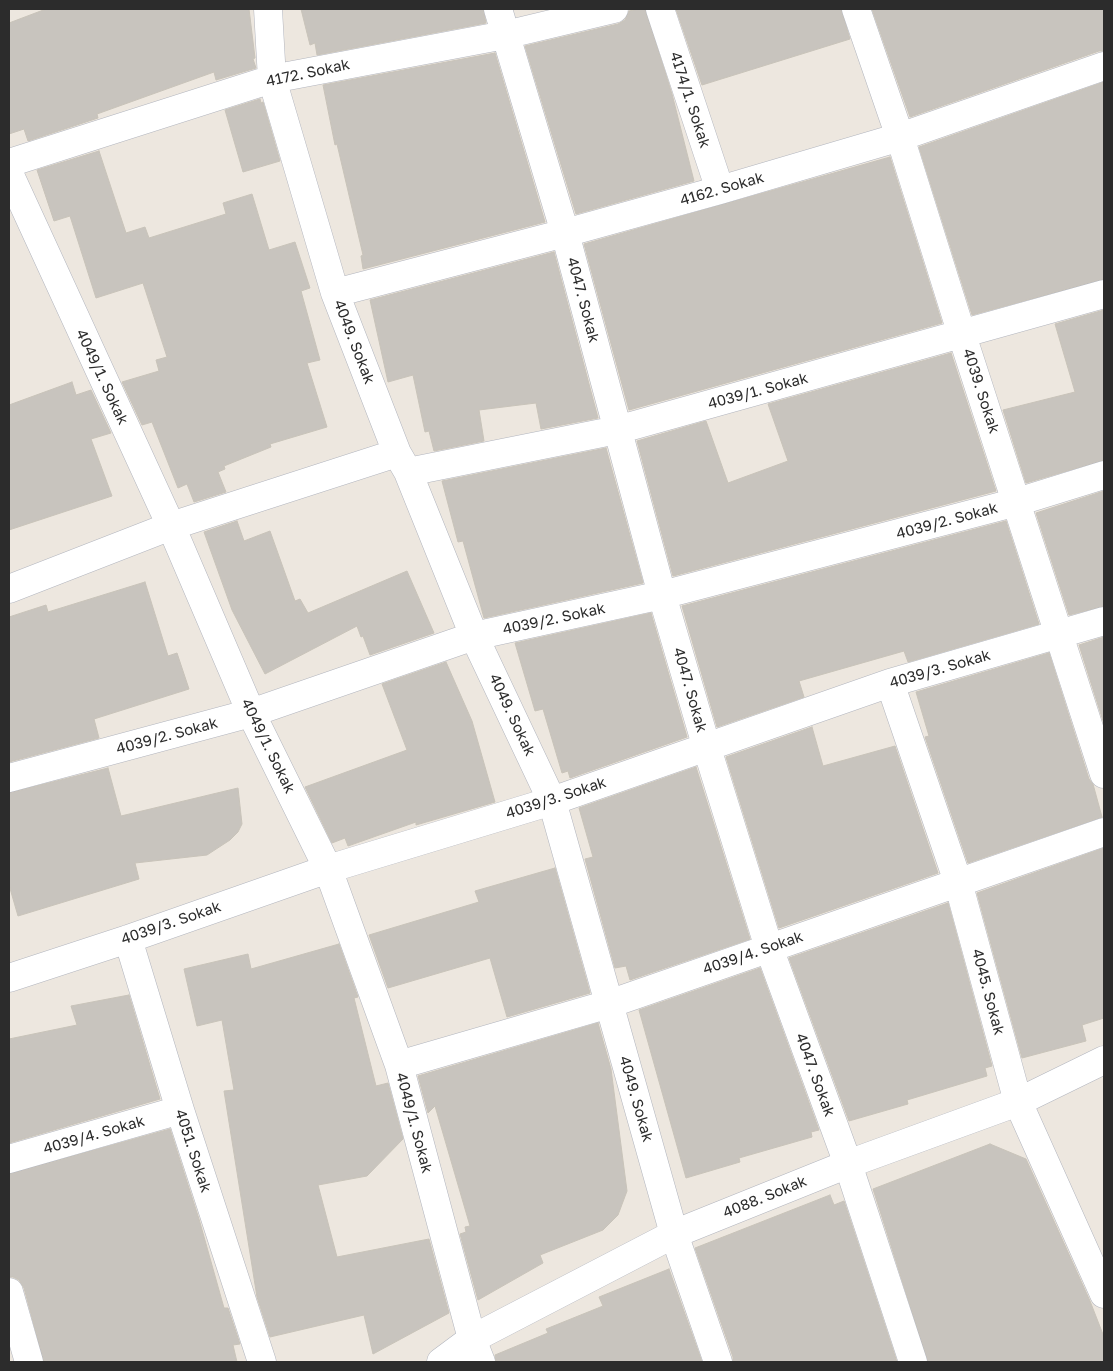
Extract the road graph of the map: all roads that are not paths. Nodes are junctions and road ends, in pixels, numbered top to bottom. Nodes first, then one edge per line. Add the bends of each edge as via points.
1 (268, 9) edge
2 (498, 9) edge
3 (614, 9) edge
4 (660, 9) edge
5 (856, 9) edge
6 (505, 35) junction
7 (1104, 66) edge
8 (272, 79) junction
9 (900, 137) junction
10 (9, 163) edge
11 (9, 173) edge
12 (720, 190) junction
13 (565, 233) junction
14 (335, 292) junction
15 (1104, 294) edge
16 (962, 335) junction
17 (618, 430) junction
18 (403, 462) junction
19 (1104, 475) edge
20 (1017, 502) junction
21 (171, 526) junction
22 (9, 589) edge
23 (662, 595) junction
24 (1104, 621) edge
25 (1060, 635) junction
26 (474, 636) junction
27 (890, 682) junction
28 (251, 713) junction
29 (706, 746) junction
30 (1104, 774) edge
31 (9, 778) edge
32 (552, 800) junction
33 (1104, 832) edge
34 (328, 869) junction
35 (958, 882) junction
36 (128, 939) junction
37 (769, 948) junction
38 (9, 978) edge
39 (609, 1004) junction
40 (1104, 1060) edge
41 (399, 1066) junction
42 (1018, 1102) junction
43 (180, 1110) junction
44 (9, 1160) edge
45 (848, 1164) junction
46 (674, 1234) junction
47 (9, 1292) edge
48 (1104, 1294) edge
49 (477, 1351) edge
50 (29, 1362) edge
51 (262, 1362) edge
52 (441, 1362) edge
53 (718, 1362) edge
54 (913, 1362) edge

1 - 8 street, 4049. Sokak
2 - 6 street, 4047. Sokak
3 - 6 street, 4172. Sokak
4 - 12 street, 4174/1. Sokak
5 - 9 street, 4039. Sokak
6 - 8 street, 4172. Sokak
6 - 13 street, 4047. Sokak
7 - 9 street, 4162. Sokak
8 - 10 street, 4172. Sokak
8 - 14 street, 4049. Sokak
9 - 12 street, 4162. Sokak
9 - 16 street, 4039. Sokak
11 - 21 street, 4049/1. Sokak
12 - 13 street, 4162. Sokak
13 - 14 street, 4162. Sokak
13 - 17 street, 4047. Sokak
14 - 18 street, 4049. Sokak
15 - 16 street, 4039/1. Sokak
16 - 17 street, 4039/1. Sokak
16 - 20 street, 4039. Sokak
17 - 18 street, 4039/1. Sokak
17 - 23 street, 4047. Sokak
18 - 21 street, 4039/1. Sokak
18 - 26 street, 4049. Sokak
19 - 20 street, 4039/2. Sokak
20 - 23 street, 4039/2. Sokak
20 - 25 street, 4039. Sokak
21 - 22 street, 4039/1. Sokak
21 - 28 street, 4049/1. Sokak
23 - 26 street, 4039/2. Sokak
23 - 29 street, 4047. Sokak
24 - 25 street, 4039/3. Sokak
25 - 27 street, 4039/3. Sokak
25 - 30 street, 4039. Sokak
26 - 28 street, 4039/2. Sokak
26 - 32 street, 4049. Sokak
27 - 29 street, 4039/3. Sokak
27 - 35 street, 4045. Sokak
28 - 31 street, 4039/2. Sokak
28 - 34 street, 4049/1. Sokak
29 - 32 street, 4039/3. Sokak
29 - 37 street, 4047. Sokak
32 - 34 street, 4039/3. Sokak
32 - 39 street, 4049. Sokak
33 - 35 street, 4039/4. Sokak
34 - 36 street, 4039/3. Sokak
34 - 41 street, 4049/1. Sokak
35 - 37 street, 4039/4. Sokak
35 - 42 street, 4045. Sokak
36 - 38 street, 4039/3. Sokak
36 - 43 street, 4051. Sokak
37 - 39 street, 4039/4. Sokak
37 - 45 street, 4047. Sokak
39 - 41 street, 4039/4. Sokak
39 - 46 street, 4049. Sokak
40 - 42 street, 4088. Sokak
41 - 49 street, 4049/1. Sokak
42 - 45 street, 4088. Sokak
42 - 48 street, 4045. Sokak
43 - 44 street, 4039/4. Sokak
43 - 51 street, 4051. Sokak
45 - 46 street, 4088. Sokak
45 - 54 street, 4047. Sokak
46 - 49 street, 4088. Sokak
46 - 53 street, 4049. Sokak
47 - 50 street
49 - 52 street, 4088. Sokak

